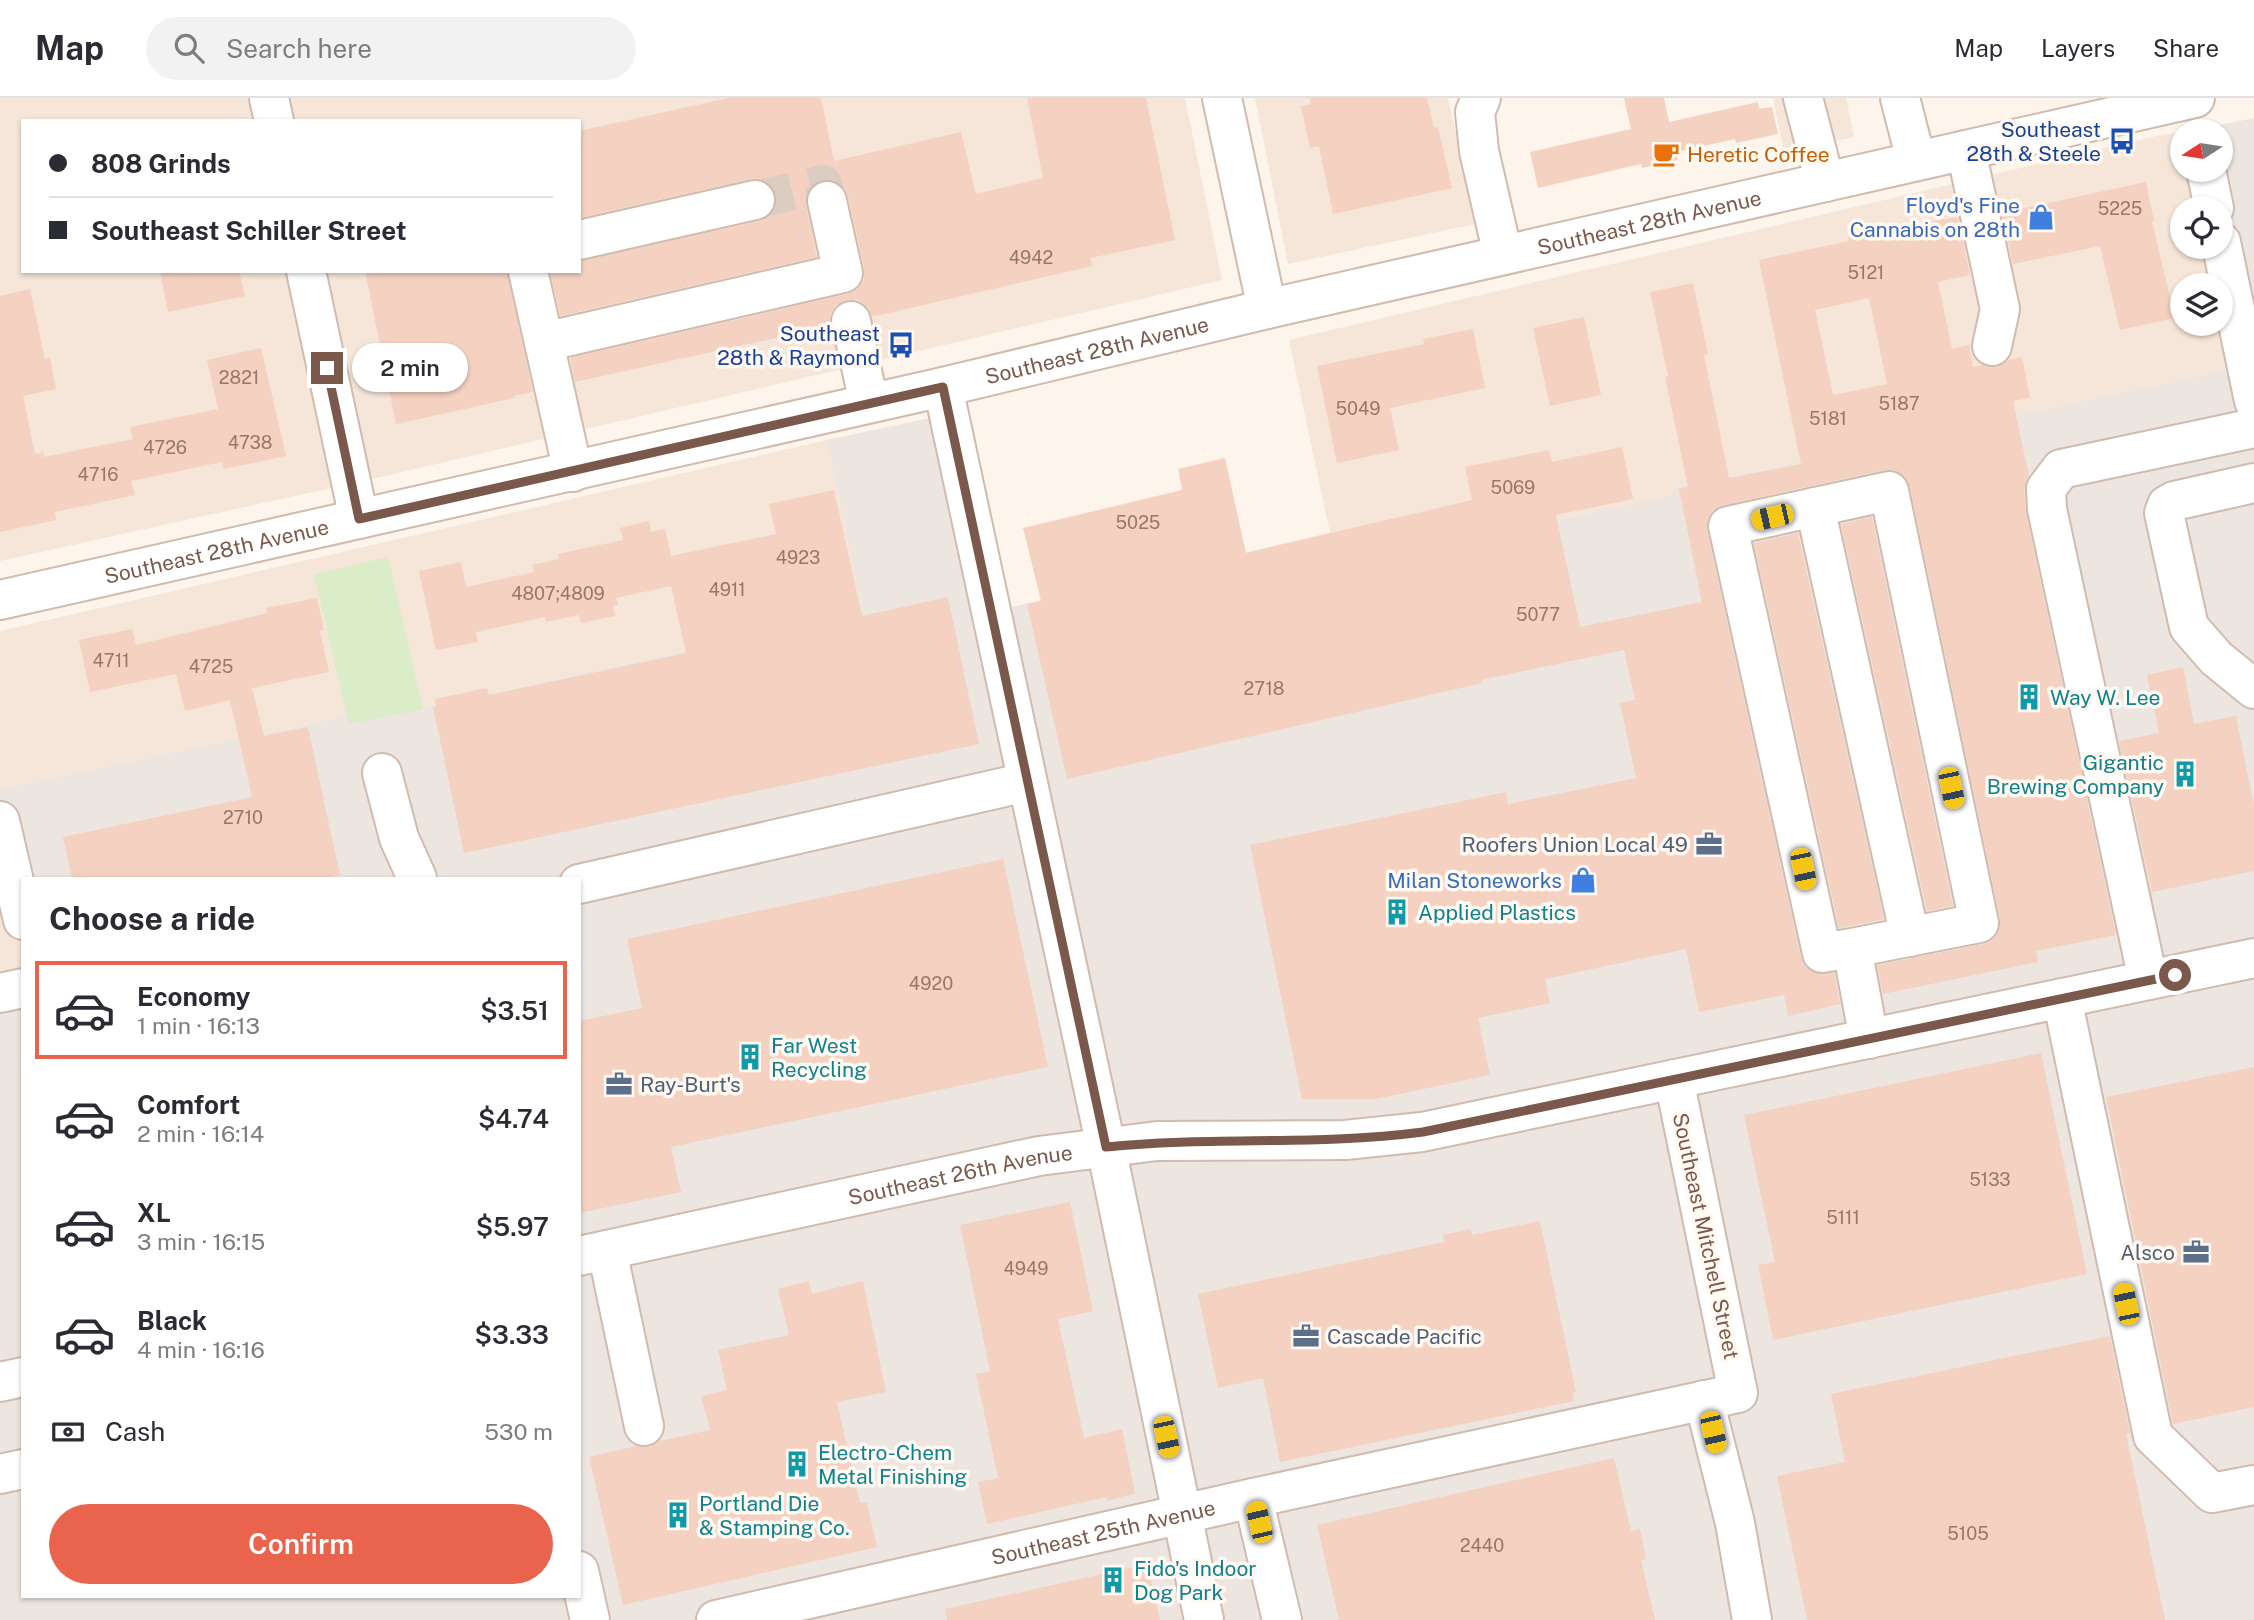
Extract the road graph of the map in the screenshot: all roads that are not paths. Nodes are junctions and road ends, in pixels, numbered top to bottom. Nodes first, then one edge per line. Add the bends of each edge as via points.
1 (269, 98) edge
2 (1222, 98) edge
3 (1481, 98) edge
4 (1803, 98) edge
5 (1900, 98) edge
6 (2195, 98) edge
7 (2077, 111) edge
8 (274, 119) edge
9 (2198, 119) edge
10 (1966, 150) junction
11 (1916, 160) junction
12 (1825, 182) junction
13 (755, 200) tunnel mouth
14 (827, 201) dead end
15 (581, 240) edge
16 (1503, 255) junction
17 (2225, 259) edge
18 (306, 273) edge
19 (528, 273) edge
20 (1267, 309) junction
21 (851, 321) dead end
22 (544, 342) junction
23 (1992, 346) dead end
24 (943, 387) junction
25 (2254, 401) edge
26 (869, 403) junction
27 (2254, 428) edge
28 (573, 472) junction
29 (2254, 483) edge
30 (1815, 507) junction
31 (359, 519) junction
32 (0, 600) edge
33 (2254, 689) edge
34 (383, 774) dead end
35 (1027, 782) junction
36 (0, 821) edge
37 (416, 877) edge
38 (581, 884) edge
39 (21, 911) edge
40 (1910, 937) junction
41 (1852, 948) junction
42 (2254, 958) edge
43 (2148, 980) junction
44 (21, 988) edge
45 (0, 993) edge
46 (2062, 998) junction
47 (1869, 1038) junction
48 (1674, 1079) junction
49 (1106, 1147) junction
50 (593, 1253) edge
51 (21, 1377) edge
52 (0, 1382) edge
53 (1721, 1396) junction
54 (644, 1426) dead end
55 (21, 1469) edge
56 (0, 1474) edge
57 (2254, 1485) edge
58 (1253, 1498) junction
59 (1182, 1514) junction
60 (581, 1580) edge
61 (590, 1620) edge
62 (716, 1620) edge
63 (1204, 1620) edge
64 (1282, 1620) edge
65 (1752, 1620) edge

1 - 8 street
2 - 20 street
3 - 16 street via 1475,112 1479,151
4 - 12 street
5 - 11 street
6 - 7 street, Southeast 28th Avenue
6 - 9 street
7 - 10 street, Southeast 28th Avenue
10 - 11 street, Southeast 28th Avenue
10 - 23 street via 2000,309
11 - 12 street, Southeast 28th Avenue
12 - 16 street, Southeast 28th Avenue
13 - 15 street
14 - 22 street via 843,273
16 - 20 street, Southeast 28th Avenue
17 - 25 street
18 - 31 street
19 - 22 street
20 - 24 street, Southeast 28th Avenue
21 - 26 street
22 - 28 street
24 - 26 street, Southeast 28th Avenue
24 - 35 street
26 - 28 street, Southeast 28th Avenue
27 - 43 street via 2061,470 2046,489
28 - 31 street, Southeast 28th Avenue
29 - 33 street via 2174,501 2164,513 2189,627
30 - 40 street
30 - 40 street via 1889,491 1979,922
30 - 41 street via 1728,526 1822,954
31 - 32 street, Southeast 28th Avenue
34 - 37 street
35 - 38 street
35 - 49 street
36 - 39 street
40 - 41 street
41 - 47 street
42 - 43 street, Southeast 26th Avenue
43 - 46 street, Southeast 26th Avenue
44 - 45 street
46 - 47 street, Southeast 26th Avenue
46 - 57 street via 2154,1436 2212,1493
47 - 48 street, Southeast 26th Avenue
48 - 49 street, Southeast 26th Avenue via 1381,1138
48 - 53 street, Southeast Mitchell Street
49 - 50 street, Southeast 26th Avenue via 1039,1156
49 - 59 street
50 - 54 street
51 - 52 street
53 - 58 street, Southeast 25th Avenue
53 - 65 street, Southeast Mitchell Street via 1735,1523
55 - 56 street
58 - 59 street, Southeast 25th Avenue
58 - 64 street
59 - 62 street, Southeast 25th Avenue
59 - 63 street
60 - 61 street

